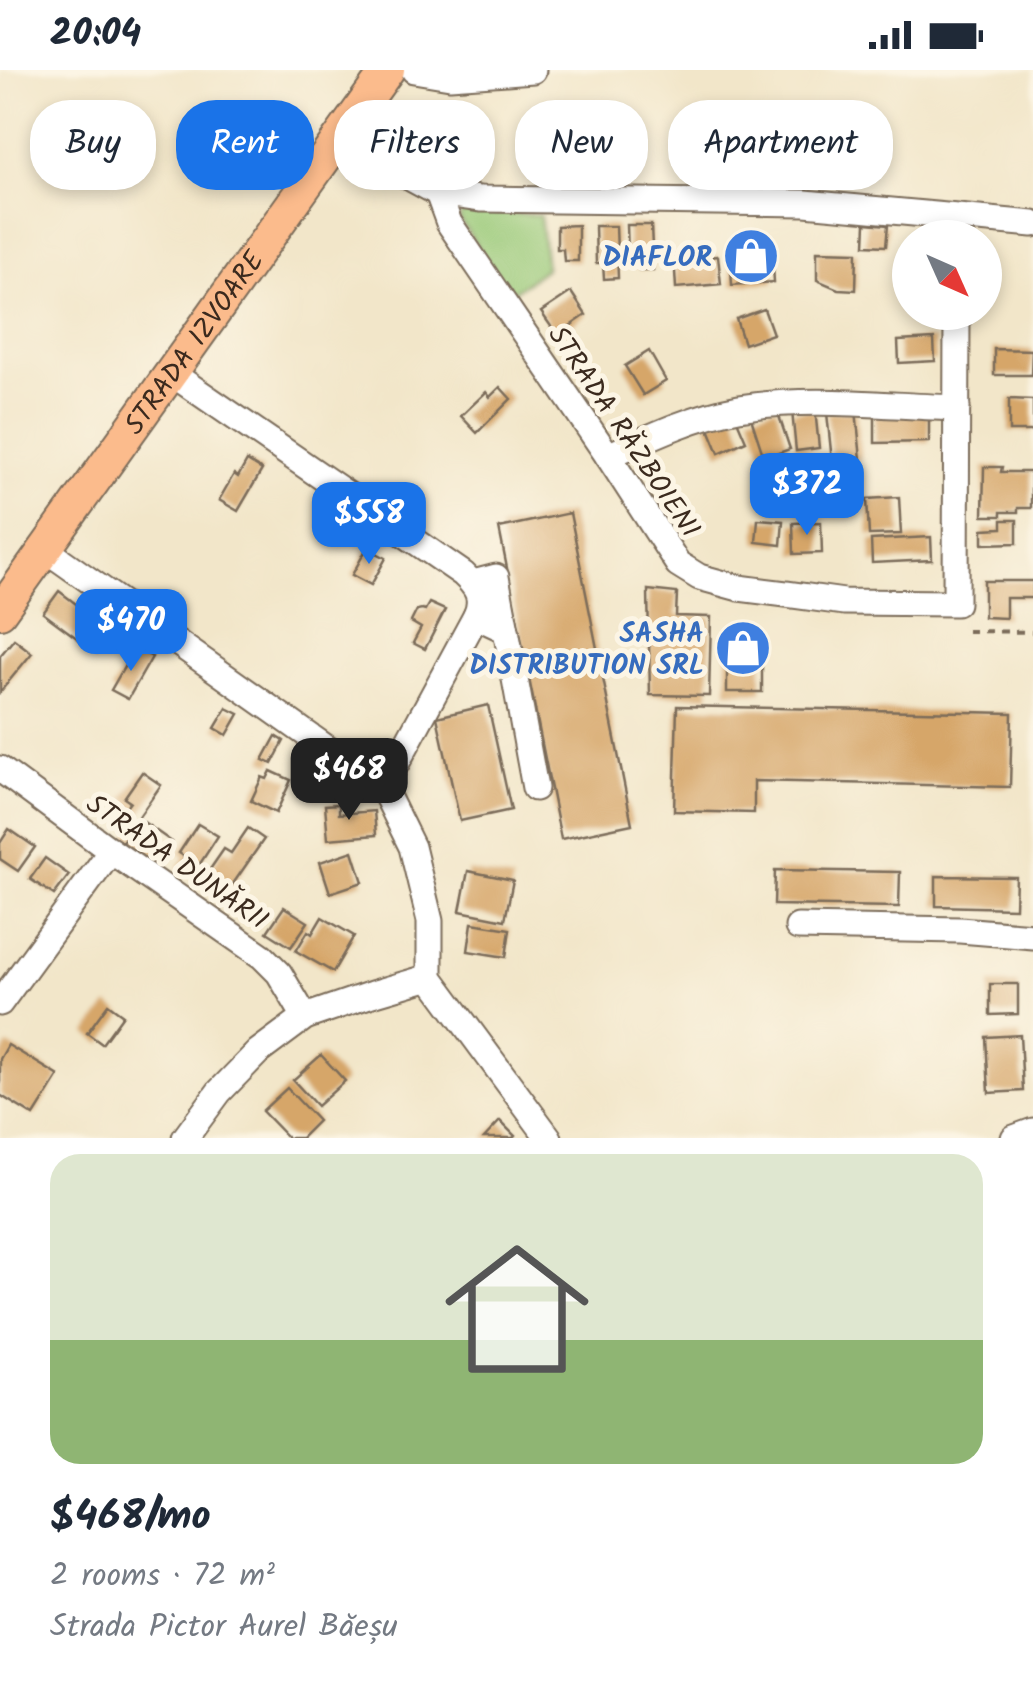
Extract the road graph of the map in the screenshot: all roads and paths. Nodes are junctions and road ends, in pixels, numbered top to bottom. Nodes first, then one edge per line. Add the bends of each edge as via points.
1 (388, 70) edge
2 (414, 70) edge
3 (533, 70) edge
4 (367, 100) edge
5 (334, 146) edge
6 (434, 190) edge
7 (438, 192) junction
8 (913, 220) edge
9 (1033, 224) edge
10 (1002, 225) edge
11 (957, 330) edge
12 (171, 373) junction
13 (957, 408) junction
14 (608, 456) junction
15 (45, 549) junction
16 (473, 584) junction
17 (0, 612) edge
18 (476, 616) junction
19 (506, 630) junction
20 (966, 630) dead end
21 (1033, 632) edge
22 (0, 769) edge
23 (383, 788) junction
24 (535, 788) dead end
25 (111, 851) junction
26 (798, 928) dead end
27 (1033, 936) edge
28 (430, 977) junction
29 (0, 1003) edge
30 (304, 1017) junction
31 (1033, 1131) edge
32 (185, 1138) edge
33 (549, 1138) edge
34 (1014, 1138) edge

1 - 4 main road, STRADA IZVOARE
2 - 3 street via 450,76
5 - 12 main road, STRADA IZVOARE
6 - 7 street
7 - 8 street via 480,199 805,203
7 - 14 street, STRADA RĂZBOIENI via 448,223
9 - 10 street
11 - 13 street
12 - 15 main road, STRADA IZVOARE
12 - 16 street
13 - 14 street via 751,406 707,416
13 - 14 street, STRADA RĂZBOIENI via 956,603 844,602 699,576 678,564
15 - 17 main road, STRADA IZVOARE
15 - 23 street
16 - 18 street via 480,594
16 - 19 street via 496,576
18 - 19 street
18 - 23 street
19 - 24 street
20 - 21 path
22 - 25 street, STRADA DUNĂRII
23 - 28 street via 412,848 430,921
25 - 29 street
25 - 30 street, STRADA DUNĂRII via 262,956
26 - 27 street
28 - 30 street
28 - 33 street
30 - 32 street via 258,1052
31 - 34 street

